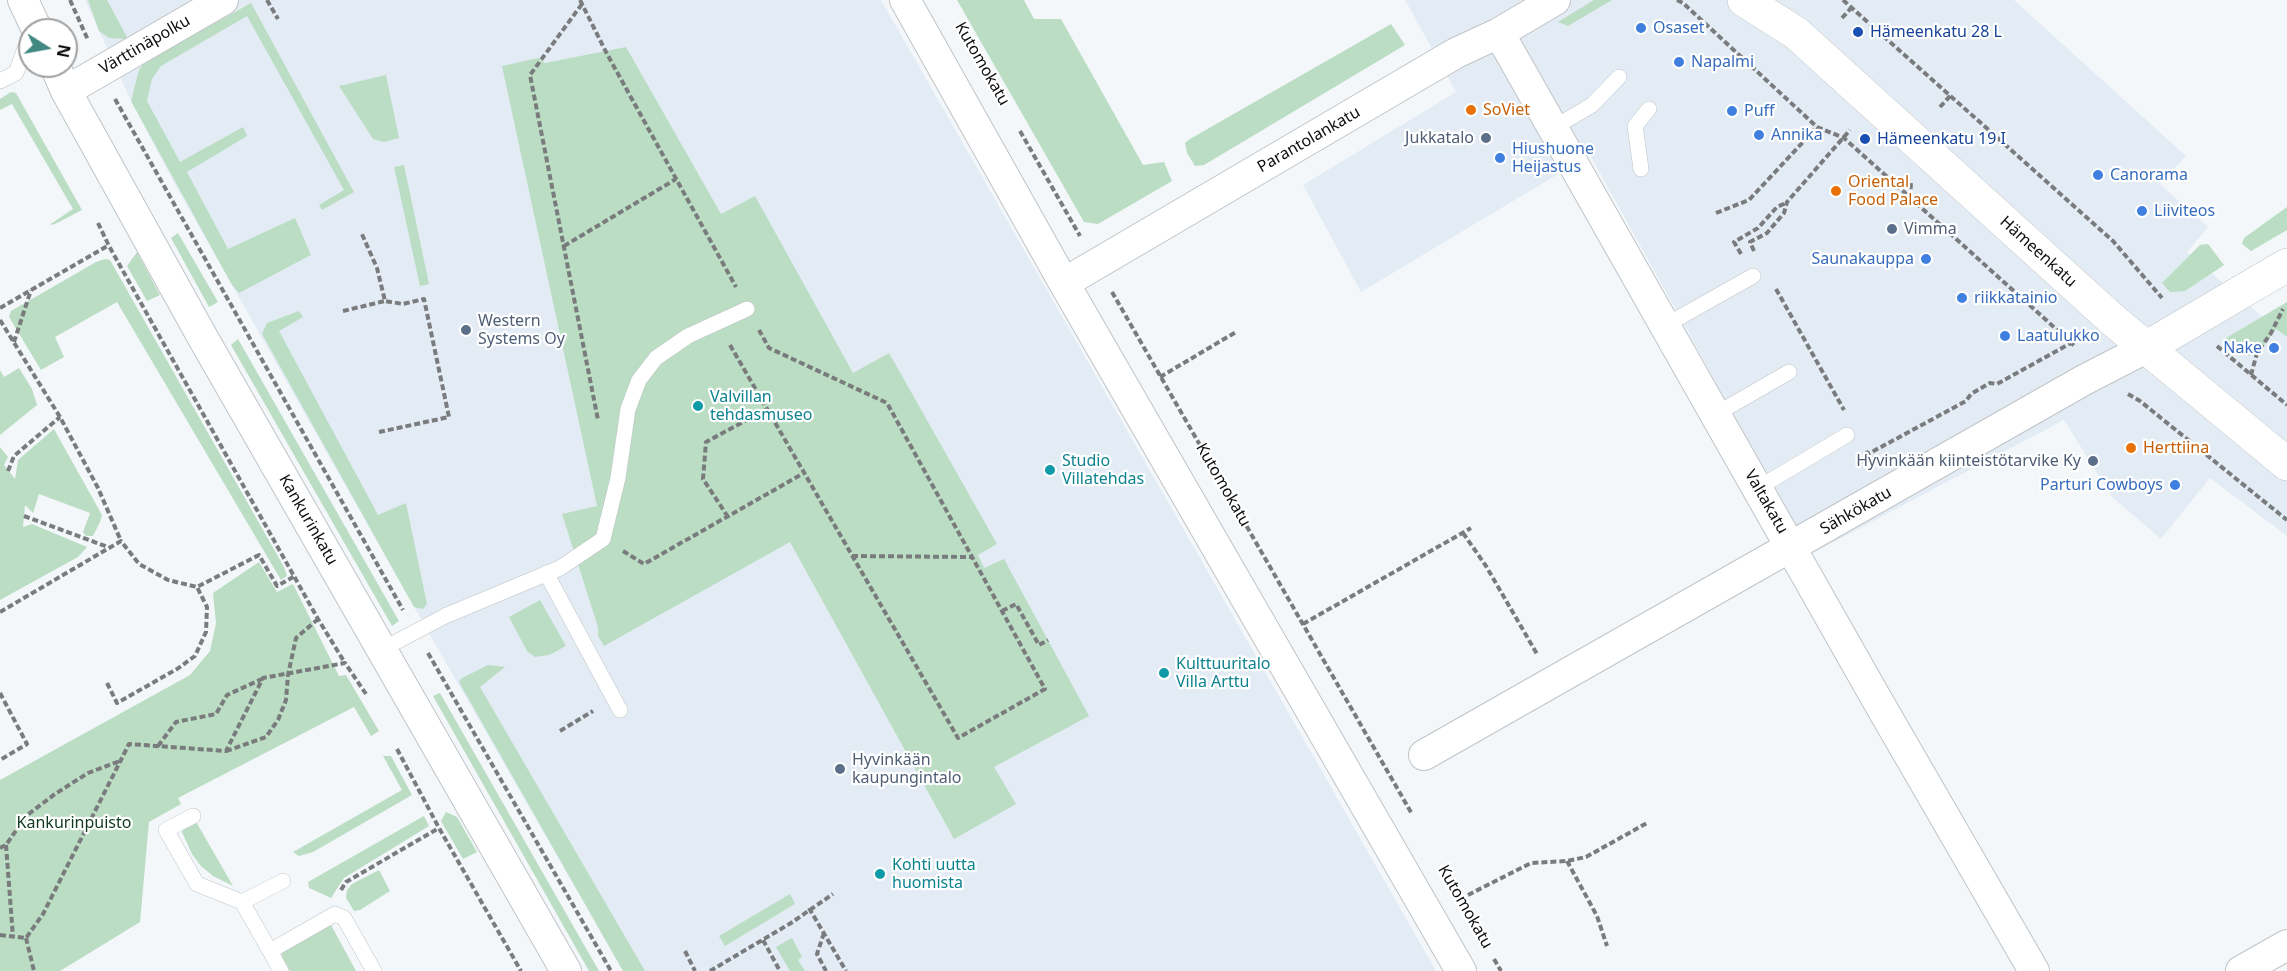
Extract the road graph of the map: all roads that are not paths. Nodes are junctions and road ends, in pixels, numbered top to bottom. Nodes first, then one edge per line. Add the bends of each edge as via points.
1 (23, 0) edge
2 (223, 0) edge
3 (905, 0) edge
4 (1556, 0) edge
5 (1744, 0) edge
6 (1772, 0) edge
7 (32, 18) edge
8 (1499, 33) junction
9 (1796, 33) junction
10 (18, 67) edge
11 (78, 74) edge
12 (1619, 76) dead end
13 (60, 78) edge
14 (0, 81) edge
15 (1650, 109) dead end
16 (1553, 128) junction
17 (1641, 169) dead end
18 (2287, 266) edge
19 (1753, 276) dead end
20 (1064, 283) junction
21 (747, 309) road end
22 (1666, 326) junction
23 (2146, 348) junction
24 (1789, 372) dead end
25 (1716, 414) junction
26 (1847, 435) dead end
27 (2287, 464) edge
28 (1758, 488) junction
29 (1792, 548) junction
30 (546, 573) junction
31 (383, 649) junction
32 (620, 710) dead end
33 (1424, 755) dead end
34 (193, 816) dead end
35 (283, 881) dead end
36 (242, 902) junction
37 (2287, 945) edge
38 (270, 951) junction
39 (281, 971) edge
40 (374, 971) edge
41 (566, 971) edge
42 (1461, 971) edge
43 (2034, 971) edge
44 (2241, 971) edge

1 - 7 street
2 - 11 street, Värttinäpolku via 101,70
3 - 20 street
4 - 8 street, Parantolankatu
5 - 9 main road, Hämeenkatu
6 - 9 main road, Hämeenkatu
8 - 16 street, Valtakatu
8 - 20 street, Parantolankatu via 1456,53
9 - 23 main road, Hämeenkatu
10 - 14 lane via 16,73
12 - 16 lane via 1592,105
13 - 31 street, Kankurinkatu
15 - 17 lane via 1635,126
16 - 22 street, Valtakatu
18 - 23 main road, Sähkökatu
19 - 22 lane
20 - 42 street
21 - 30 lane via 688,336 656,358 639,380 628,409 618,478 603,539
22 - 25 street, Valtakatu
23 - 27 main road, Hämeenkatu
23 - 29 street, Sähkökatu
24 - 25 lane
25 - 28 street, Valtakatu
26 - 28 lane
28 - 29 street, Valtakatu
29 - 33 street, Sähkökatu
29 - 43 street, Valtakatu
30 - 31 lane via 486,597
30 - 32 lane
31 - 41 street, Kankurinkatu
34 - 36 lane via 166,830 197,884
35 - 36 lane
36 - 38 lane
37 - 44 street
38 - 39 lane
38 - 40 lane via 335,914 344,918

